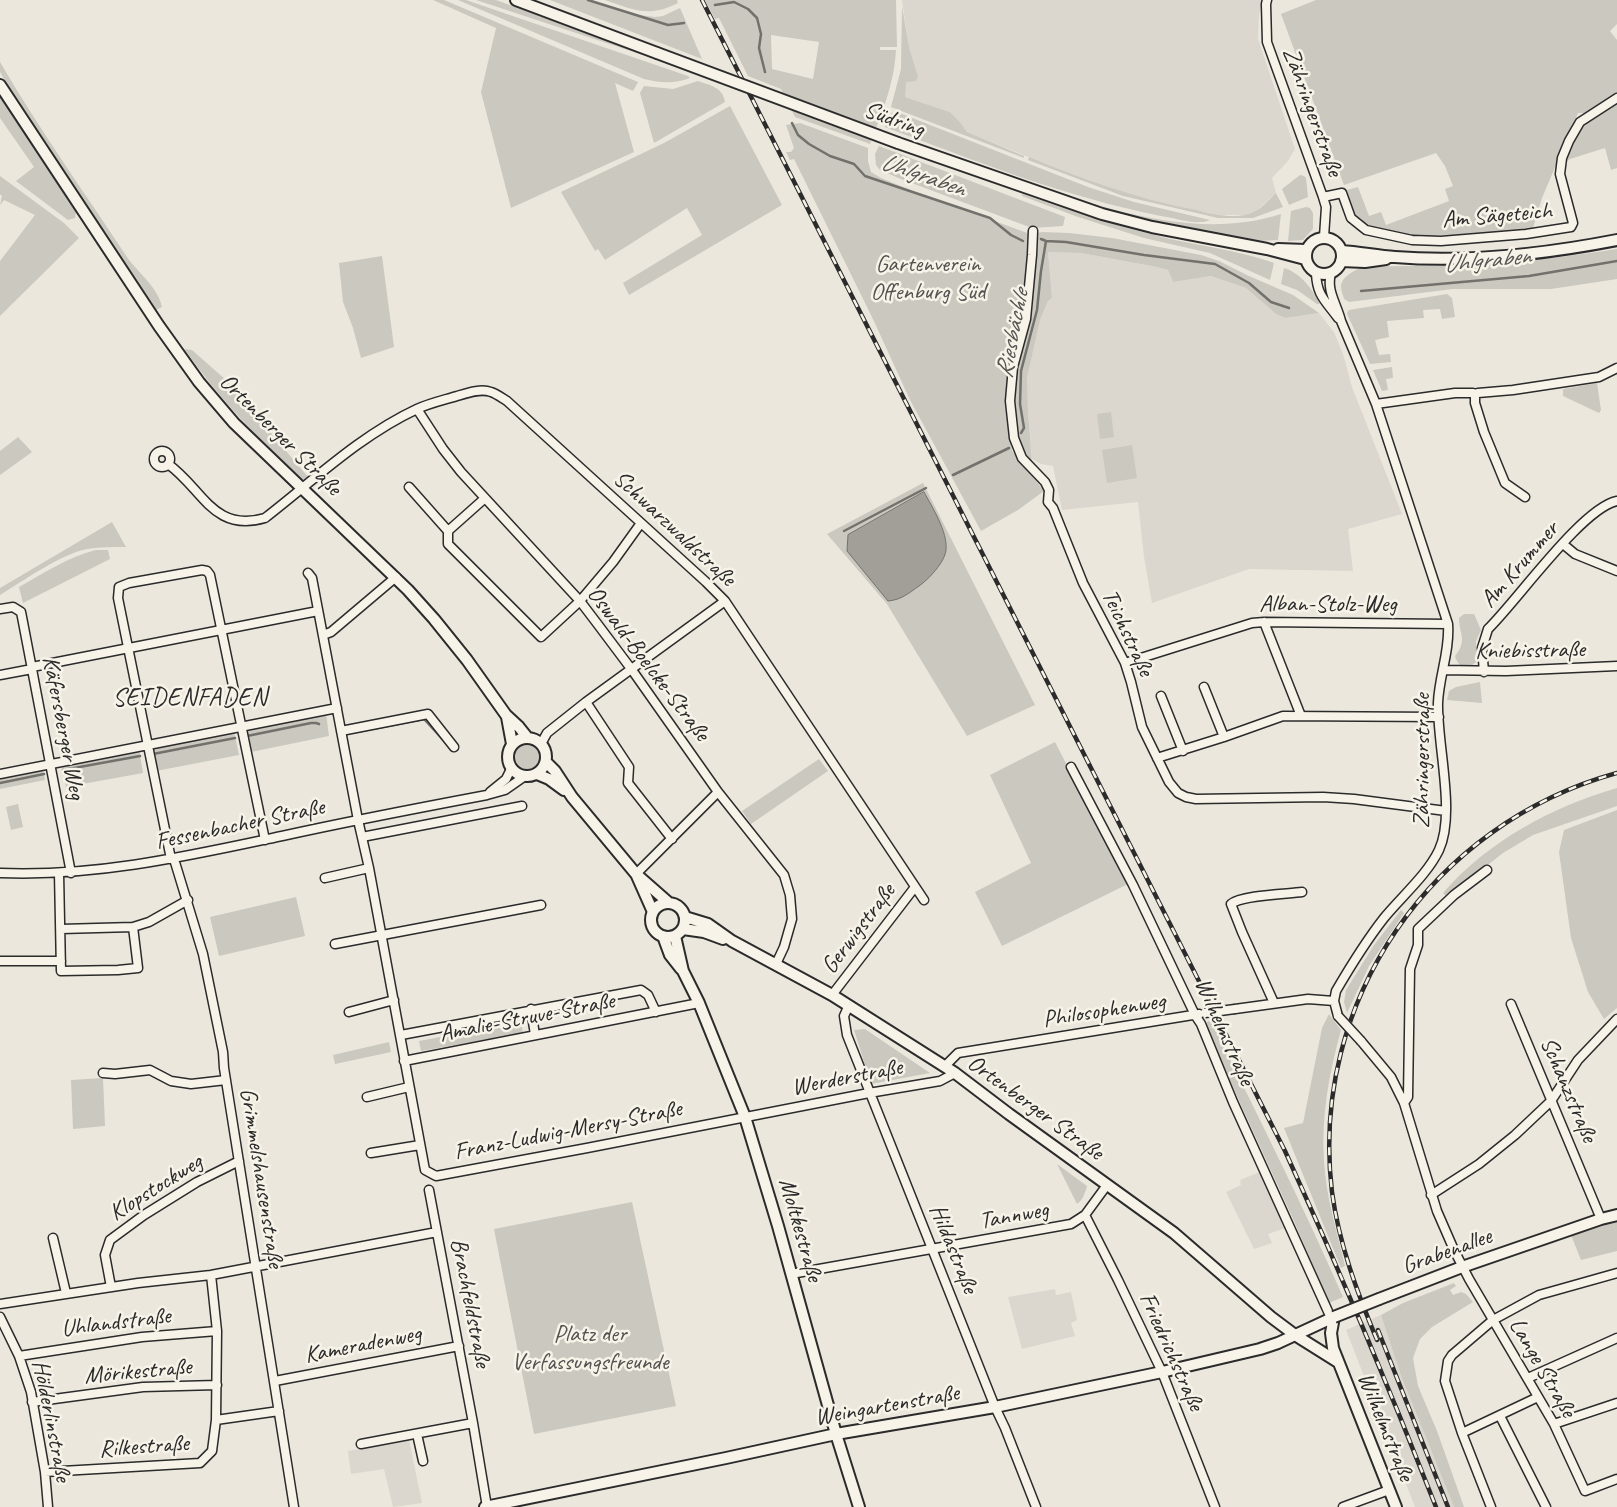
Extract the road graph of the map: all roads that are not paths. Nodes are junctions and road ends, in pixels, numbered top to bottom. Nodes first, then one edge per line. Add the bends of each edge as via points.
1 (516, 0) edge
2 (1268, 0) edge
3 (0, 85) edge
4 (1617, 98) edge
5 (1323, 196) junction
6 (1033, 231) dead end
7 (1324, 238) junction
8 (1617, 240) edge
9 (1306, 254) junction
10 (1341, 256) junction
11 (1316, 273) junction
12 (1331, 273) junction
13 (1341, 321) junction
14 (1617, 368) edge
15 (1475, 394) junction
16 (1376, 404) junction
17 (417, 409) junction
18 (168, 464) dead end
19 (409, 488) dead end
20 (303, 489) junction
21 (1525, 497) dead end
22 (484, 499) junction
23 (1617, 501) edge
24 (641, 523) junction
25 (448, 531) junction
26 (1563, 544) junction
27 (1617, 572) edge
28 (308, 573) dead end
29 (396, 577) junction
30 (580, 601) junction
31 (725, 601) junction
32 (0, 609) edge
33 (318, 610) junction
34 (1264, 622) junction
35 (1448, 624) junction
36 (222, 630) junction
37 (323, 635) junction
38 (128, 648) junction
39 (1125, 663) junction
40 (1617, 666) edge
41 (32, 668) junction
42 (632, 670) junction
43 (1444, 670) junction
44 (1484, 672) junction
45 (0, 676) edge
46 (1204, 687) dead end
47 (1161, 696) dead end
48 (586, 702) junction
49 (337, 708) junction
50 (1301, 716) junction
51 (508, 717) junction
52 (1439, 717) junction
53 (241, 727) junction
54 (341, 731) junction
55 (1224, 737) junction
56 (527, 738) junction
57 (512, 744) junction
58 (541, 744) junction
59 (146, 745) junction
60 (454, 748) dead end
61 (1183, 751) junction
62 (1157, 758) junction
63 (546, 762) junction
64 (51, 763) junction
65 (1071, 767) dead end
66 (511, 769) junction
67 (0, 774) edge
68 (537, 774) junction
69 (525, 776) junction
70 (718, 792) junction
71 (486, 795) junction
72 (572, 797) junction
73 (522, 806) dead end
74 (1446, 811) junction
75 (358, 820) junction
76 (362, 837) junction
77 (672, 839) junction
78 (265, 840) junction
79 (172, 859) junction
80 (369, 868) junction
81 (1487, 870) dead end
82 (0, 873) edge
83 (59, 873) junction
84 (71, 873) junction
85 (636, 874) junction
86 (325, 878) dead end
87 (915, 887) junction
88 (1302, 892) dead end
89 (188, 900) junction
90 (924, 900) dead end
91 (669, 903) junction
92 (541, 905) dead end
93 (653, 912) junction
94 (685, 917) junction
95 (133, 927) junction
96 (61, 929) junction
97 (679, 932) junction
98 (382, 936) junction
99 (663, 936) junction
100 (732, 941) junction
101 (335, 944) dead end
102 (0, 961) edge
103 (61, 961) junction
104 (776, 964) junction
105 (684, 971) junction
106 (832, 995) junction
107 (394, 1000) junction
108 (1334, 1001) junction
109 (699, 1003) junction
110 (1274, 1004) junction
111 (1511, 1004) dead end
112 (848, 1005) junction
113 (531, 1009) junction
114 (349, 1012) dead end
115 (656, 1012) junction
116 (1195, 1015) junction
117 (1617, 1020) edge
118 (401, 1035) junction
119 (535, 1035) junction
120 (404, 1061) junction
121 (945, 1066) junction
122 (103, 1072) dead end
123 (955, 1073) junction
124 (226, 1080) junction
125 (409, 1087) junction
126 (869, 1093) junction
127 (367, 1097) dead end
128 (1551, 1101) junction
129 (1404, 1103) junction
130 (745, 1117) junction
131 (420, 1144) junction
132 (372, 1153) dead end
133 (239, 1162) junction
134 (1107, 1185) junction
135 (429, 1190) dead end
136 (1432, 1195) junction
137 (1085, 1215) junction
138 (1617, 1215) edge
139 (1602, 1219) junction
140 (437, 1232) junction
141 (53, 1238) dead end
142 (933, 1250) junction
143 (255, 1266) junction
144 (1462, 1267) junction
145 (1617, 1273) edge
146 (792, 1274) junction
147 (211, 1275) junction
148 (111, 1287) junction
149 (66, 1293) junction
150 (0, 1304) edge
151 (1333, 1317) junction
152 (0, 1318) edge
153 (1493, 1320) junction
154 (217, 1331) junction
155 (1295, 1335) junction
156 (1617, 1338) edge
157 (459, 1346) junction
158 (19, 1356) junction
159 (1338, 1362) junction
160 (1162, 1372) junction
161 (1528, 1378) junction
162 (275, 1381) junction
163 (218, 1385) junction
164 (1538, 1396) junction
165 (32, 1402) junction
166 (1617, 1403) edge
167 (994, 1407) junction
168 (279, 1411) junction
169 (1500, 1416) junction
170 (216, 1420) junction
171 (473, 1423) junction
172 (1554, 1424) junction
173 (1462, 1433) junction
174 (417, 1434) junction
175 (836, 1434) junction
176 (361, 1444) dead end
177 (423, 1461) dead end
178 (45, 1472) junction
179 (1617, 1479) edge
180 (1389, 1490) junction
181 (48, 1507) edge
182 (294, 1507) edge
183 (486, 1507) edge
184 (859, 1507) edge
185 (1036, 1507) edge
186 (1215, 1507) edge
187 (1343, 1507) edge
188 (1396, 1507) edge
189 (1492, 1507) edge
190 (1546, 1507) edge

1 - 9 street, Südring, bridge via 898,143 1102,214 1152,228
2 - 5 street, Zähringerstraße via 1267,42
3 - 20 street, Ortenberger Straße via 199,382 234,423
4 - 5 street, Am Sägeteich via 1580,122 1562,158 1560,174 1573,223 1571,227 1516,235 1412,240 1366,230 1351,218 1342,193
5 - 7 street, Zähringerstraße via 1326,207
6 - 39 street, Teichstraße via 1026,318 1013,367 1010,401 1014,438 1022,458 1046,482 1048,502 1083,583
7 - 9 street via 1312,241
7 - 10 street via 1336,242
8 - 10 street via 1564,250 1500,256 1394,257 1365,262
9 - 11 street via 1309,268
10 - 12 street via 1336,270
11 - 12 street
11 - 13 street, Zähringerstraße via 1319,294
12 - 13 street, Zähringerstraße via 1330,294
13 - 16 street, Zähringerstraße
14 - 15 street via 1599,377
15 - 16 street via 1455,393
15 - 21 street via 1484,432 1505,483
16 - 35 street, Zähringerstraße
17 - 20 street, Schwarzwaldstraße via 356,446
17 - 22 street, Oswald-Boelcke-Straße via 443,449
17 - 24 street, Schwarzwaldstraße via 477,391 498,395
18 - 20 street, Schwarzwaldstraße via 218,513 230,520 265,518
19 - 25 street
20 - 29 street, Ortenberger Straße
22 - 25 street
22 - 30 street, Oswald-Boelcke-Straße
23 - 26 street, Am Krummer via 1600,509
24 - 30 street
24 - 31 street, Schwarzwaldstraße
25 - 30 street via 448,544 541,637
26 - 27 street via 1572,553
26 - 44 street, Am Krummer via 1488,629 1482,648
28 - 33 street, Franz-Ludwig-Mersy-Straße via 312,578
29 - 37 street via 331,632
29 - 51 street, Ortenberger Straße via 467,660
30 - 42 street, Oswald-Boelcke-Straße
31 - 42 street
31 - 87 street, Schwarzwaldstraße
32 - 41 street, Käfersberger Weg via 13,607 21,612
33 - 36 street
33 - 37 street, Franz-Ludwig-Mersy-Straße
34 - 35 street, Alban-Stolz-Weg
34 - 39 street, Alban-Stolz-Weg
34 - 50 street
35 - 43 street, Zähringerstraße
36 - 38 street
36 - 38 street, Grimmelshausenstraße via 213,582 207,571 197,570 129,583 120,587 118,598
36 - 53 street
37 - 49 street, Franz-Ludwig-Mersy-Straße
38 - 41 street
38 - 59 street, Grimmelshausenstraße
39 - 62 street, Teichstraße via 1142,727
40 - 44 street, Kniebisstraße
41 - 45 street
41 - 64 street, Käfersberger Weg
42 - 48 street
42 - 70 street, Oswald-Boelcke-Straße
43 - 44 street, Kniebisstraße
43 - 52 street, Zähringerstraße
46 - 55 street
47 - 61 street
48 - 58 street via 547,734
48 - 77 street via 628,767 628,783
49 - 53 street
49 - 54 street, Franz-Ludwig-Mersy-Straße
50 - 52 street
50 - 55 street via 1284,716
51 - 56 street, Ortenberger Straße
51 - 57 street, Ortenberger Straße
52 - 74 street, Zähringerstraße
53 - 59 street
53 - 78 street
54 - 60 street via 428,714
54 - 75 street, Franz-Ludwig-Mersy-Straße
55 - 61 street
56 - 57 street
56 - 58 street
57 - 66 street via 507,754
58 - 63 street via 546,752
59 - 64 street
59 - 79 street, Grimmelshausenstraße
61 - 62 street
62 - 74 street, Teichstraße via 1178,793 1196,799 1323,797
63 - 68 street
63 - 72 street
64 - 67 street
64 - 84 street, Käfersberger Weg
65 - 116 street, Wilhelmstraße via 1133,885
66 - 69 street
66 - 71 street, Fessenbacher Straße via 506,779
68 - 69 street
68 - 72 street
69 - 71 street, Fessenbacher Straße via 505,790
70 - 77 street
70 - 104 street, Oswald-Boelcke-Straße via 778,866 788,884 792,919
71 - 75 street, Fessenbacher Straße
72 - 85 street
73 - 76 street
74 - 108 street, Zähringerstraße via 1444,832 1431,863 1383,920 1342,981
75 - 76 street, Franz-Ludwig-Mersy-Straße
75 - 78 street, Fessenbacher Straße
76 - 80 street, Franz-Ludwig-Mersy-Straße
77 - 85 street
78 - 79 street, Fessenbacher Straße
79 - 84 street, Fessenbacher Straße
79 - 89 street, Grimmelshausenstraße
80 - 86 street
80 - 98 street, Franz-Ludwig-Mersy-Straße
81 - 129 street via 1418,929 1418,945 1410,969 1408,1097
82 - 83 street, Fessenbacher Straße
83 - 84 street, Fessenbacher Straße
83 - 96 street
85 - 91 street
85 - 93 street
87 - 90 street, Schwarzwaldstraße
87 - 106 street, Gerwigstraße
88 - 110 street via 1244,899 1231,904
89 - 95 street via 149,922
89 - 124 street, Grimmelshausenstraße via 203,954
91 - 93 street
91 - 94 street via 679,907
92 - 98 street
93 - 99 street via 652,926
94 - 97 street
94 - 100 street, Ortenberger Straße via 708,924
95 - 96 street
95 - 103 street via 138,968 61,971
96 - 103 street
97 - 99 street
97 - 100 street, Ortenberger Straße via 704,932
97 - 105 street, Moltkestraße
98 - 101 street
98 - 107 street, Franz-Ludwig-Mersy-Straße
99 - 105 street, Moltkestraße via 670,955
100 - 104 street, Ortenberger Straße
102 - 103 street
104 - 106 street, Ortenberger Straße
105 - 109 street, Moltkestraße
106 - 112 street, Ortenberger Straße
107 - 114 street
107 - 118 street, Franz-Ludwig-Mersy-Straße
108 - 110 street, Philosophenweg via 1308,999
108 - 129 street, bridge via 1338,1016 1391,1077
109 - 115 street, Amalie-Struve-Straße
109 - 130 street, Moltkestraße
110 - 116 street, Philosophenweg, bridge
111 - 128 street, Schanzstraße
112 - 121 street, Ortenberger Straße
112 - 126 street, Hildastraße via 844,1025
113 - 115 street, Amalie-Struve-Straße via 641,990 648,995
113 - 118 street
113 - 119 street
115 - 119 street, Amalie-Struve-Straße
116 - 121 street, Philosophenweg via 958,1053
116 - 151 street, Wilhelmstraße
117 - 128 street via 1578,1060
118 - 120 street, Franz-Ludwig-Mersy-Straße
119 - 120 street, Amalie-Struve-Straße
120 - 125 street, Franz-Ludwig-Mersy-Straße
121 - 123 street, Ortenberger Straße
122 - 124 street via 116,1074 150,1070 171,1081 191,1084
123 - 126 street, Werderstraße via 940,1081
123 - 134 street, Ortenberger Straße
124 - 133 street, Grimmelshausenstraße
125 - 127 street
125 - 131 street, Franz-Ludwig-Mersy-Straße
126 - 130 street, Werderstraße
126 - 142 street, Hildastraße
128 - 136 street via 1479,1164
128 - 139 street, Schanzstraße
129 - 136 street
130 - 131 street, Franz-Ludwig-Mersy-Straße via 436,1176 425,1170
130 - 146 street, Moltkestraße
131 - 132 street, Franz-Ludwig-Mersy-Straße
133 - 143 street, Grimmelshausenstraße
133 - 148 street, Klopstockweg via 189,1186 110,1240 105,1256
134 - 137 street, Tannweg
134 - 155 street, Ortenberger Straße via 1174,1233
135 - 140 street, Brachfeldstraße
136 - 144 street
137 - 142 street, Tannweg via 1072,1224
137 - 160 street, Friedrichstraße
138 - 139 street, Grabenallee
139 - 144 street, Grabenallee
140 - 143 street
140 - 157 street, Brachfeldstraße
141 - 149 street
142 - 146 street, Tannweg
142 - 167 street, Hildastraße
143 - 147 street
143 - 162 street, Grimmelshausenstraße
144 - 151 street, Grabenallee, bridge
144 - 153 street, Lange Straße
145 - 153 street via 1539,1295
146 - 175 street, Moltkestraße
147 - 148 street
147 - 154 street
148 - 149 street
149 - 150 street
151 - 155 street, Grabenallee
151 - 159 street, Wilhelmstraße via 1331,1338
152 - 158 street, Hölderlinstraße
153 - 161 street, Lange Straße
153 - 173 street via 1448,1361 1445,1381
154 - 158 street, Uhlandstraße via 133,1338
154 - 163 street
155 - 159 street, Wilhelmstraße
155 - 160 street, Weingartenstraße via 1260,1349
156 - 161 street
157 - 162 street, Kameradenweg
157 - 171 street, Brachfeldstraße
158 - 165 street, Hölderlinstraße
159 - 180 street, Wilhelmstraße
160 - 167 street, Weingartenstraße
160 - 186 street, Friedrichstraße
161 - 164 street, Lange Straße
162 - 168 street, Grimmelshausenstraße
163 - 165 street, Mörikestraße via 143,1387
163 - 170 street
164 - 169 street
164 - 172 street, Lange Straße
165 - 178 street, Hölderlinstraße
166 - 172 street
167 - 175 street, Weingartenstraße
167 - 185 street, Hildastraße
168 - 170 street
168 - 182 street, Grimmelshausenstraße
169 - 173 street
169 - 190 street
170 - 178 street, Rilkestraße via 212,1451 200,1464
171 - 174 street
171 - 183 street, Brachfeldstraße
172 - 179 street, Lange Straße via 1585,1491
173 - 189 street
174 - 176 street
174 - 177 street
175 - 183 street, Weingartenstraße
175 - 184 street, Moltkestraße
178 - 181 street, Hölderlinstraße
180 - 187 street
180 - 188 street, Wilhelmstraße

